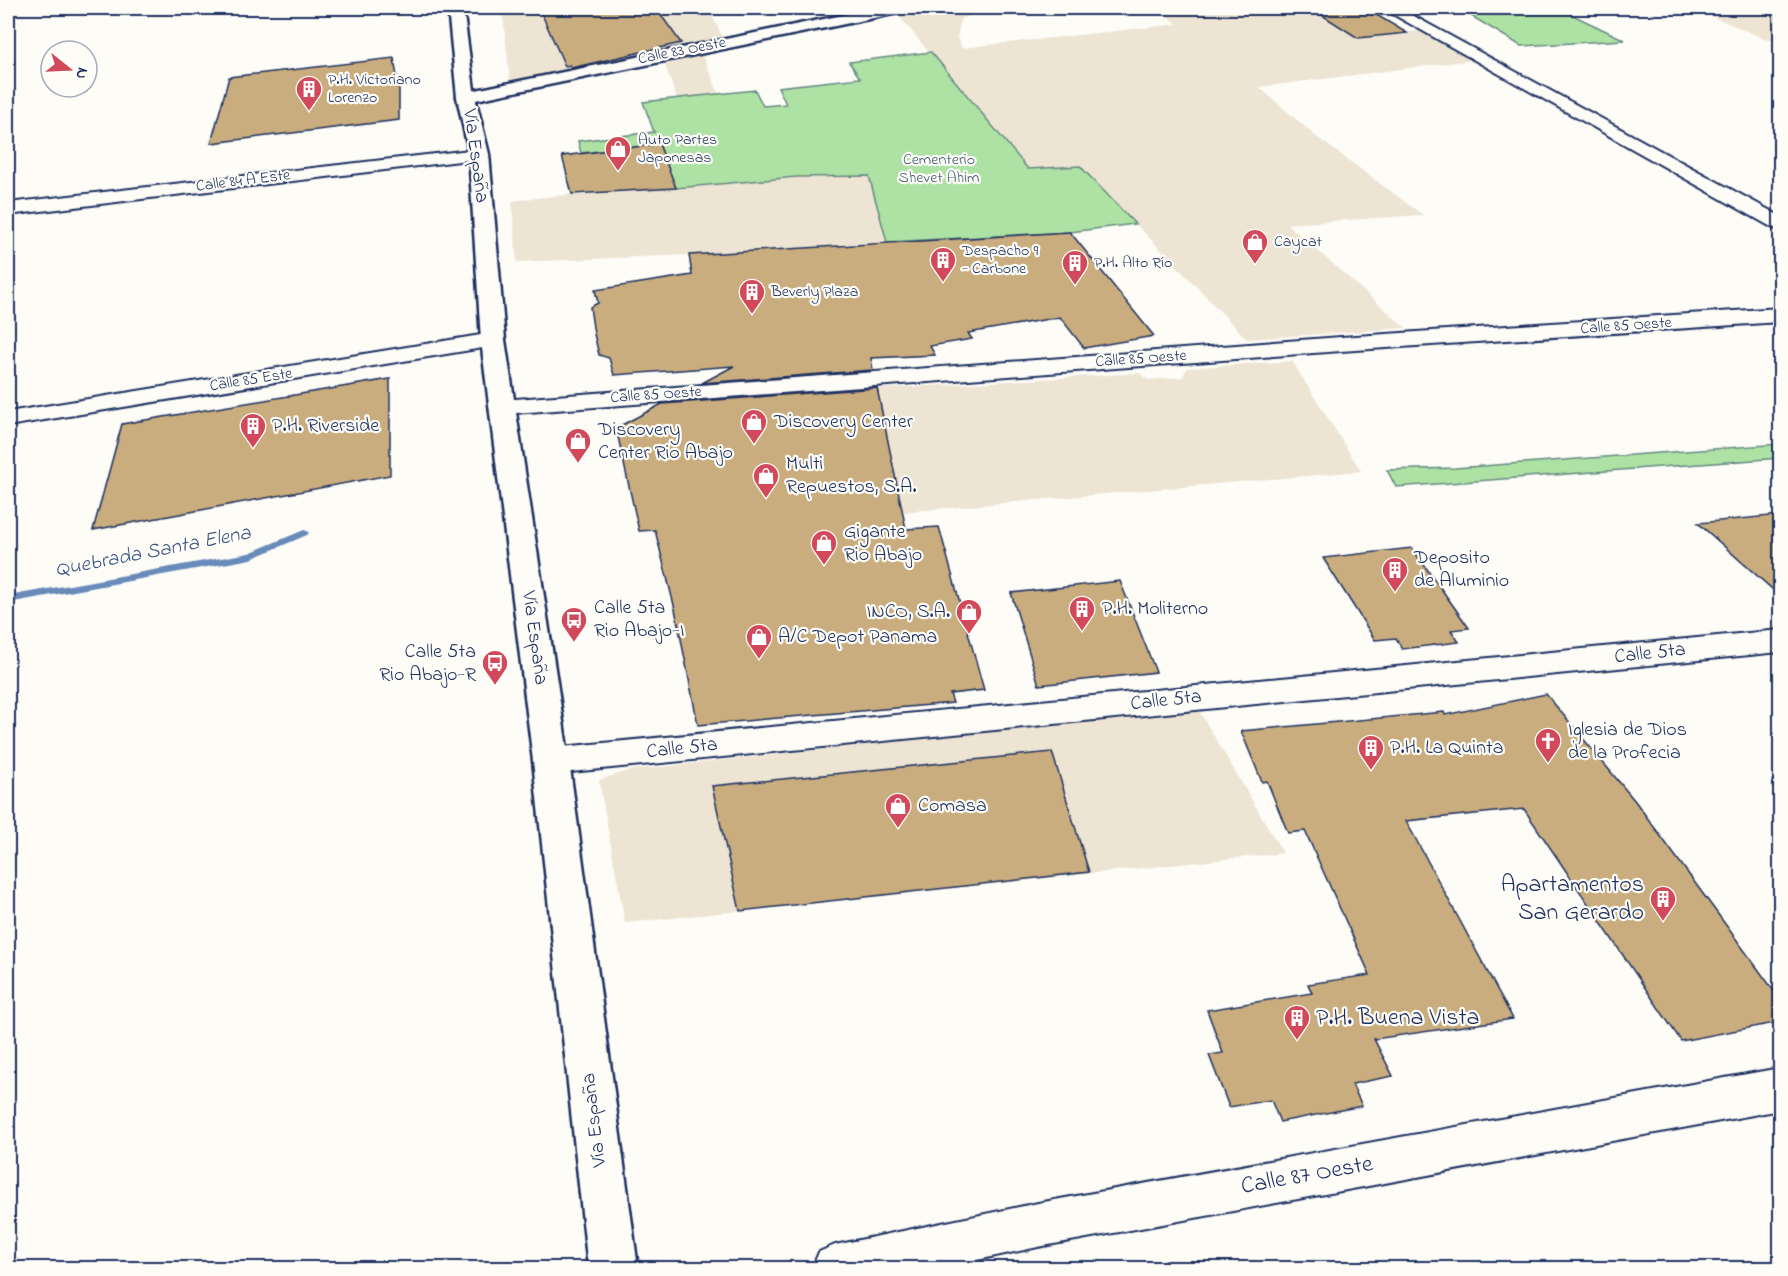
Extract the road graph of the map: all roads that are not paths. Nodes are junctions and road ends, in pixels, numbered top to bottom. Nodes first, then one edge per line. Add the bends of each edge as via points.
1 (455, 8) edge
2 (898, 8) edge
3 (1389, 8) edge
4 (466, 97) junction
5 (478, 154) junction
6 (8, 209) edge
7 (1780, 224) edge
8 (1780, 315) edge
9 (494, 340) junction
10 (502, 407) junction
11 (8, 419) edge
12 (1780, 641) edge
13 (552, 761) junction
14 (1780, 1089) edge
15 (613, 1269) edge
16 (835, 1269) edge

1 - 4 main road, Vía España
2 - 4 main road, Calle 83 Oeste
3 - 7 street
4 - 5 main road, Vía España
5 - 6 street, Calle 84 A Este
5 - 9 main road, Vía España
8 - 10 street, Calle 85 Oeste
9 - 10 main road, Vía España
9 - 11 street, Calle 85 Este
10 - 13 main road, Vía España
12 - 13 street, Calle 5ta
13 - 15 main road, Vía España
14 - 16 street, Calle 87 Oeste via 1038,1225

